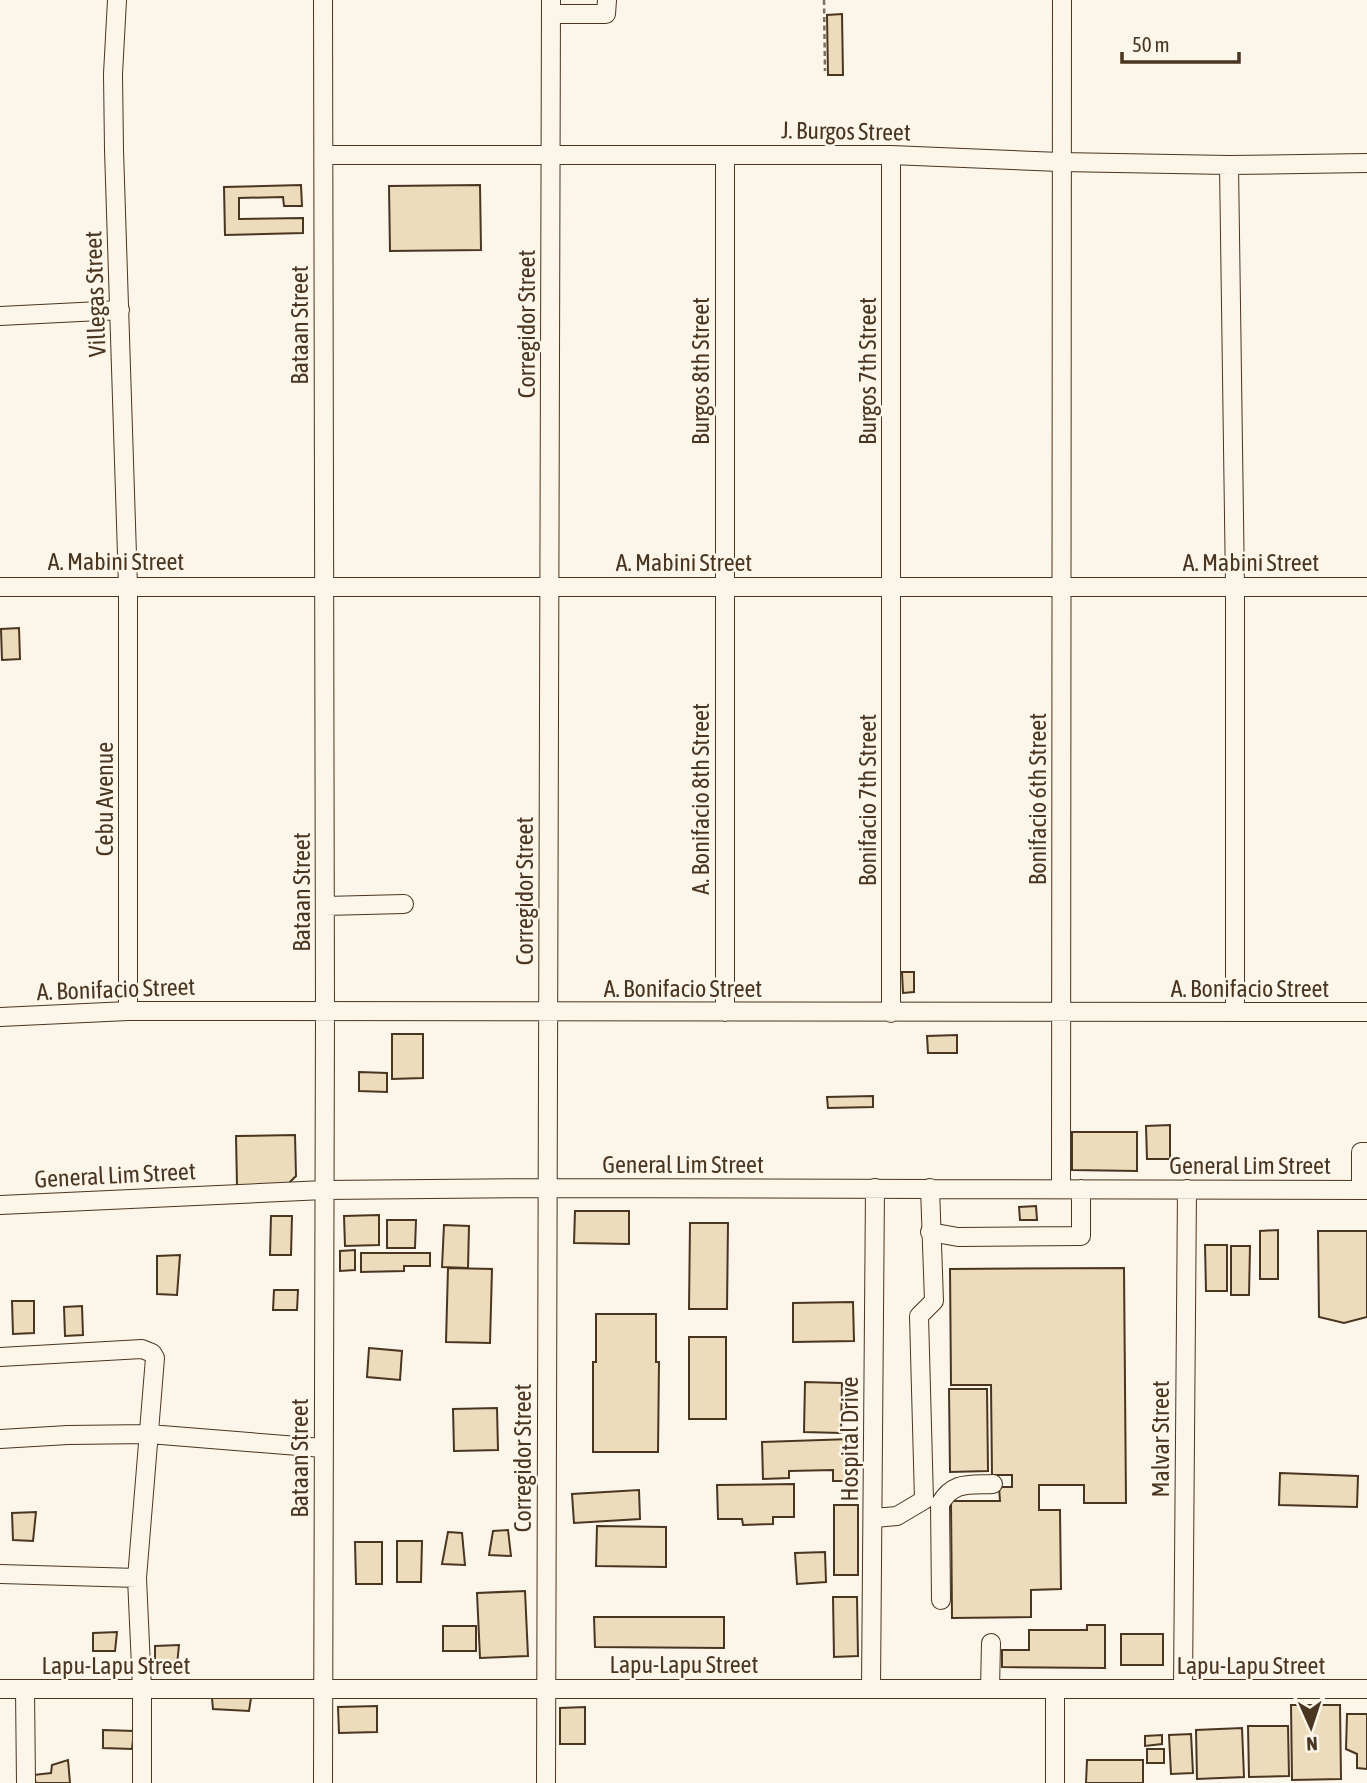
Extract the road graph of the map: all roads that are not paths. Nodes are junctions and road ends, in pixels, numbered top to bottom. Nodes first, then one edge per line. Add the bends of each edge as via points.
1 (117, 0) edge
2 (323, 0) edge
3 (607, 0) edge
4 (1062, 0) edge
5 (551, 7) edge
6 (324, 155) junction
7 (552, 155) junction
8 (725, 155) junction
9 (891, 155) junction
10 (1060, 162) junction
11 (1367, 163) edge
12 (1229, 165) junction
13 (120, 310) junction
14 (0, 316) edge
15 (128, 586) junction
16 (324, 586) junction
17 (549, 586) junction
18 (725, 586) junction
19 (0, 587) edge
20 (891, 587) junction
21 (1062, 587) junction
22 (1235, 587) junction
23 (1367, 587) edge
24 (404, 904) dead end
25 (325, 906) junction
26 (128, 1011) junction
27 (326, 1011) junction
28 (1061, 1012) junction
29 (1235, 1012) junction
30 (1367, 1012) edge
31 (548, 1013) junction
32 (724, 1013) junction
33 (891, 1013) junction
34 (0, 1017) edge
35 (1367, 1152) edge
36 (547, 1188) junction
37 (875, 1188) junction
38 (930, 1188) junction
39 (1060, 1189) junction
40 (1081, 1189) junction
41 (1187, 1189) junction
42 (324, 1190) junction
43 (1364, 1190) edge
44 (0, 1205) edge
45 (930, 1232) junction
46 (0, 1357) edge
47 (149, 1434) junction
48 (0, 1439) edge
49 (323, 1448) junction
50 (993, 1484) dead end
51 (932, 1502) junction
52 (874, 1517) junction
53 (0, 1574) edge
54 (138, 1578) junction
55 (941, 1600) dead end
56 (991, 1643) dead end
57 (323, 1688) junction
58 (0, 1689) edge
59 (25, 1689) junction
60 (142, 1689) junction
61 (546, 1689) junction
62 (871, 1689) junction
63 (990, 1689) junction
64 (1055, 1689) junction
65 (1183, 1689) junction
66 (1367, 1689) edge
67 (26, 1783) edge
68 (142, 1783) edge
69 (323, 1783) edge
70 (546, 1783) edge
71 (1055, 1783) edge

1 - 13 street, Villegas Street via 113,74
2 - 6 street, Bataan Street
3 - 5 street via 606,15
4 - 10 street, Bonifacio 6th Street
5 - 7 street, Corregidor Street
6 - 7 street, J. Burgos Street
6 - 16 street, Bataan Street
7 - 8 street, J. Burgos Street
7 - 17 street, Corregidor Street
8 - 9 street, J. Burgos Street
8 - 18 street, Burgos 8th Street
9 - 10 street, J. Burgos Street
9 - 20 street, Burgos 7th Street
10 - 12 street, J. Burgos Street
10 - 21 street, Bonifacio 6th Street
11 - 12 street, J. Burgos Street
12 - 22 street
13 - 14 street
13 - 15 street, Villegas Street
15 - 16 street, A. Mabini Street
15 - 19 street, A. Mabini Street
15 - 26 street, Cebu Avenue
16 - 17 street, A. Mabini Street
16 - 25 street, Bataan Street
17 - 18 street, A. Mabini Street
17 - 31 street, Corregidor Street
18 - 20 street, A. Mabini Street
18 - 32 street, A. Bonifacio 8th Street
20 - 21 street, A. Mabini Street
20 - 33 street, Bonifacio 7th Street
21 - 22 street, A. Mabini Street
21 - 28 street, Bonifacio 6th Street
22 - 23 street, A. Mabini Street
22 - 29 street
24 - 25 street
25 - 27 street, Bataan Street
26 - 27 street, A. Bonifacio Street
26 - 34 street, A. Bonifacio Street
27 - 31 street, A. Bonifacio Street
27 - 42 street, Bataan Street
28 - 29 street, A. Bonifacio Street
28 - 33 street, A. Bonifacio Street
28 - 39 street, Bonifacio 6th Street
29 - 30 street, A. Bonifacio Street
31 - 32 street, A. Bonifacio Street
31 - 36 street, Corregidor Street
32 - 33 street, A. Bonifacio Street
35 - 43 street via 1361,1152
36 - 37 street, General Lim Street
36 - 42 street, General Lim Street
36 - 61 street, Corregidor Street
37 - 38 street, General Lim Street
37 - 52 street, Hospital Drive
38 - 39 street, General Lim Street
38 - 45 street
39 - 40 street, General Lim Street
40 - 41 street, General Lim Street
40 - 45 street via 1081,1236 958,1237
41 - 43 street, General Lim Street
41 - 65 street, Malvar Street
42 - 44 street, General Lim Street
42 - 49 street, Bataan Street
45 - 51 street via 934,1301 919,1316
46 - 47 street via 148,1350 155,1363
47 - 48 street
47 - 49 street
47 - 54 street
49 - 57 street, Bataan Street
50 - 51 street via 958,1486
51 - 52 street via 897,1516
51 - 55 street
52 - 62 street, Hospital Drive
53 - 54 street
54 - 60 street
56 - 63 street
57 - 60 street, Lapu-Lapu Street
57 - 61 street, Lapu-Lapu Street
57 - 69 street, Bataan Street
58 - 59 street, Lapu-Lapu Street
59 - 60 street, Lapu-Lapu Street
59 - 67 street
60 - 68 street
61 - 62 street, Lapu-Lapu Street
61 - 70 street, Corregidor Street
62 - 63 street, Lapu-Lapu Street
63 - 64 street, Lapu-Lapu Street
64 - 65 street, Lapu-Lapu Street
64 - 71 street
65 - 66 street, Lapu-Lapu Street

